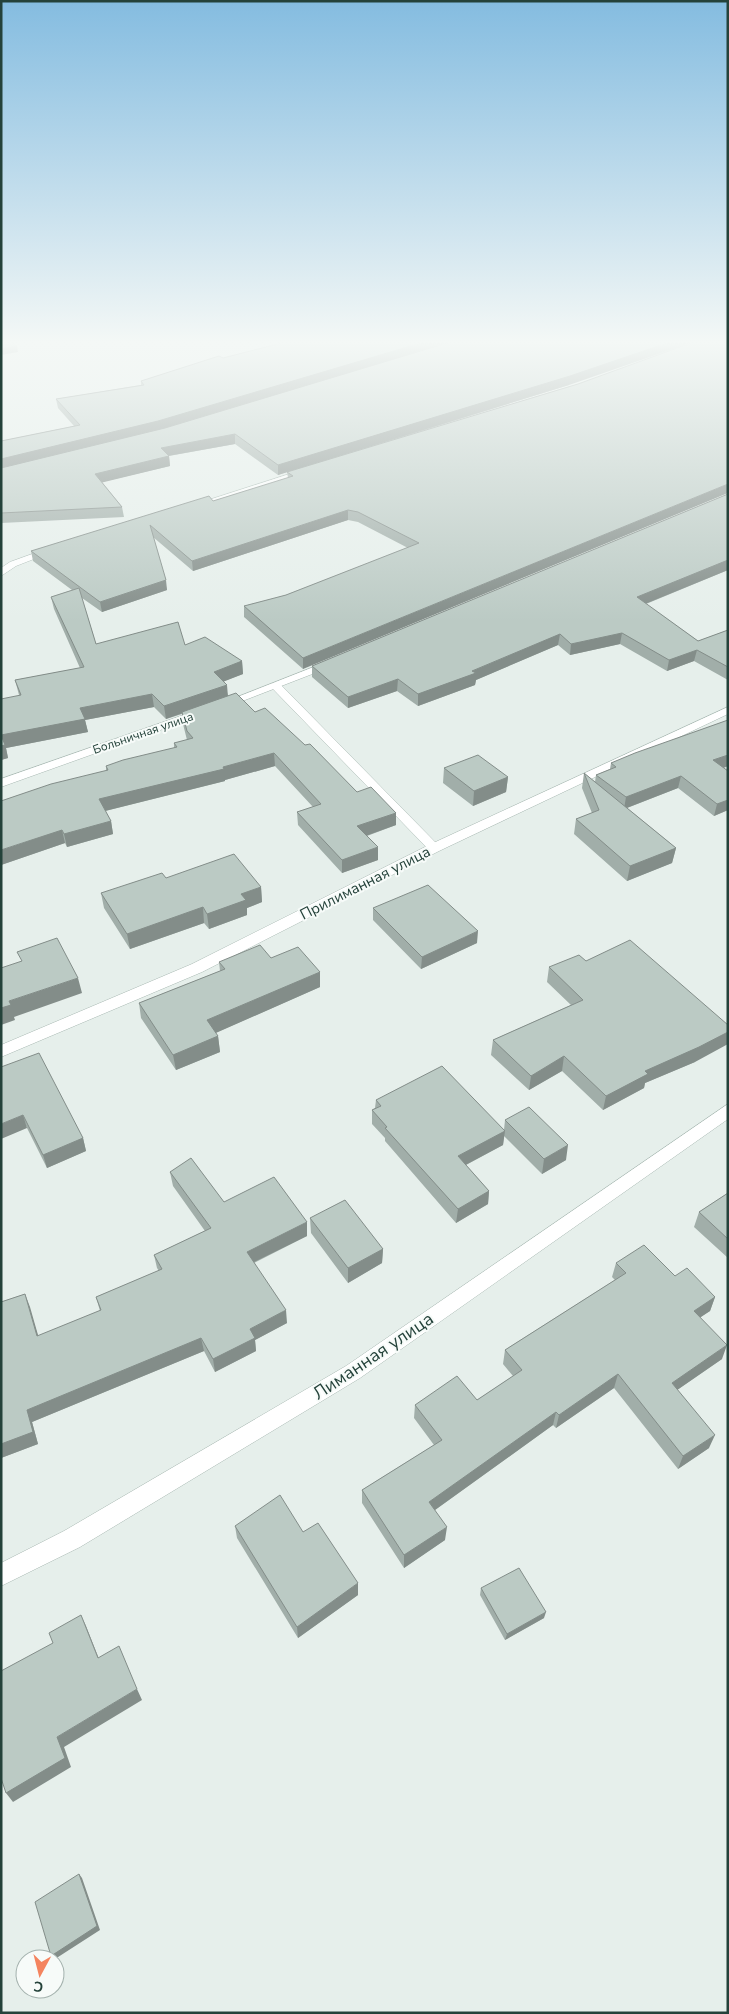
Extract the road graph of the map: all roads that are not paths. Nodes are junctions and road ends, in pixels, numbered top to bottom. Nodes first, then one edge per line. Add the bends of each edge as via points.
1 (317, 468) edge
2 (184, 509) edge
3 (60, 548) edge
4 (1, 572) edge
5 (341, 659) edge
6 (276, 686) junction
7 (728, 710) edge
8 (1, 783) edge
9 (434, 848) junction
10 (1, 1050) edge
11 (728, 1110) edge
12 (1, 1574) edge

1 - 2 street
3 - 4 street via 13,564
5 - 6 street, Больничная улица
6 - 8 street, Больничная улица
6 - 9 lane
7 - 9 street, Прилиманная улица
9 - 10 street, Прилиманная улица via 197,968
11 - 12 street, Лиманная улица via 353,1372 72,1538

